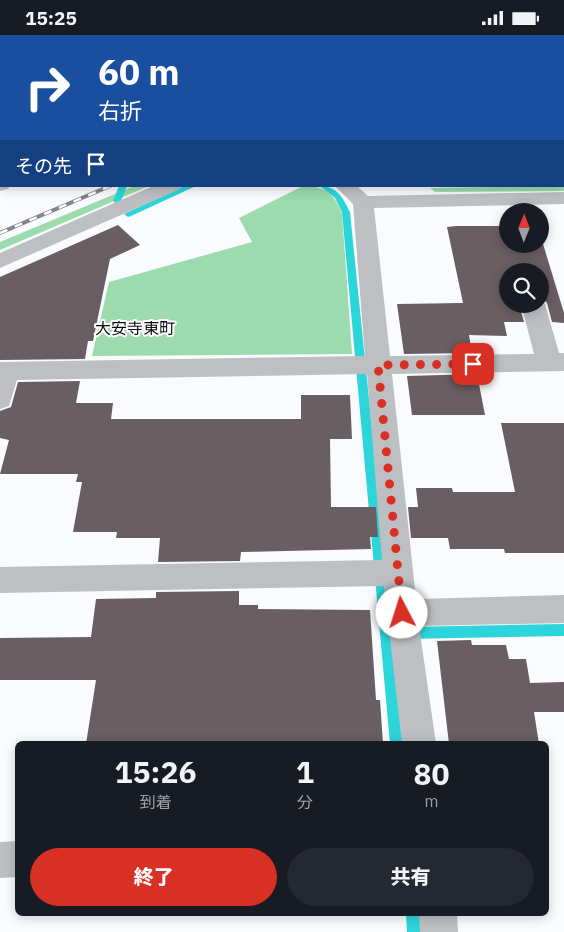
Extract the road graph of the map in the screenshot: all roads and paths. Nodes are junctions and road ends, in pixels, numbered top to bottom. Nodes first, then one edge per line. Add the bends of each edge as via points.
1 (168, 187) edge
2 (347, 187) edge
3 (411, 187) edge
4 (564, 197) edge
5 (374, 201) junction
6 (0, 261) edge
7 (537, 313) edge
8 (556, 363) edge
9 (366, 366) junction
10 (4, 371) edge
11 (0, 399) edge
12 (387, 573) junction
13 (0, 580) edge
14 (564, 609) edge
15 (404, 627) junction
16 (419, 741) edge
17 (15, 859) edge
18 (0, 860) edge
19 (438, 916) edge
20 (439, 932) edge

1 - 6 street
2 - 5 street
3 - 5 street
4 - 5 street
5 - 9 street
7 - 8 street
8 - 9 street
9 - 10 street
9 - 12 street
10 - 11 street
12 - 13 street
12 - 15 street
14 - 15 street
15 - 16 street
17 - 18 street
19 - 20 street

